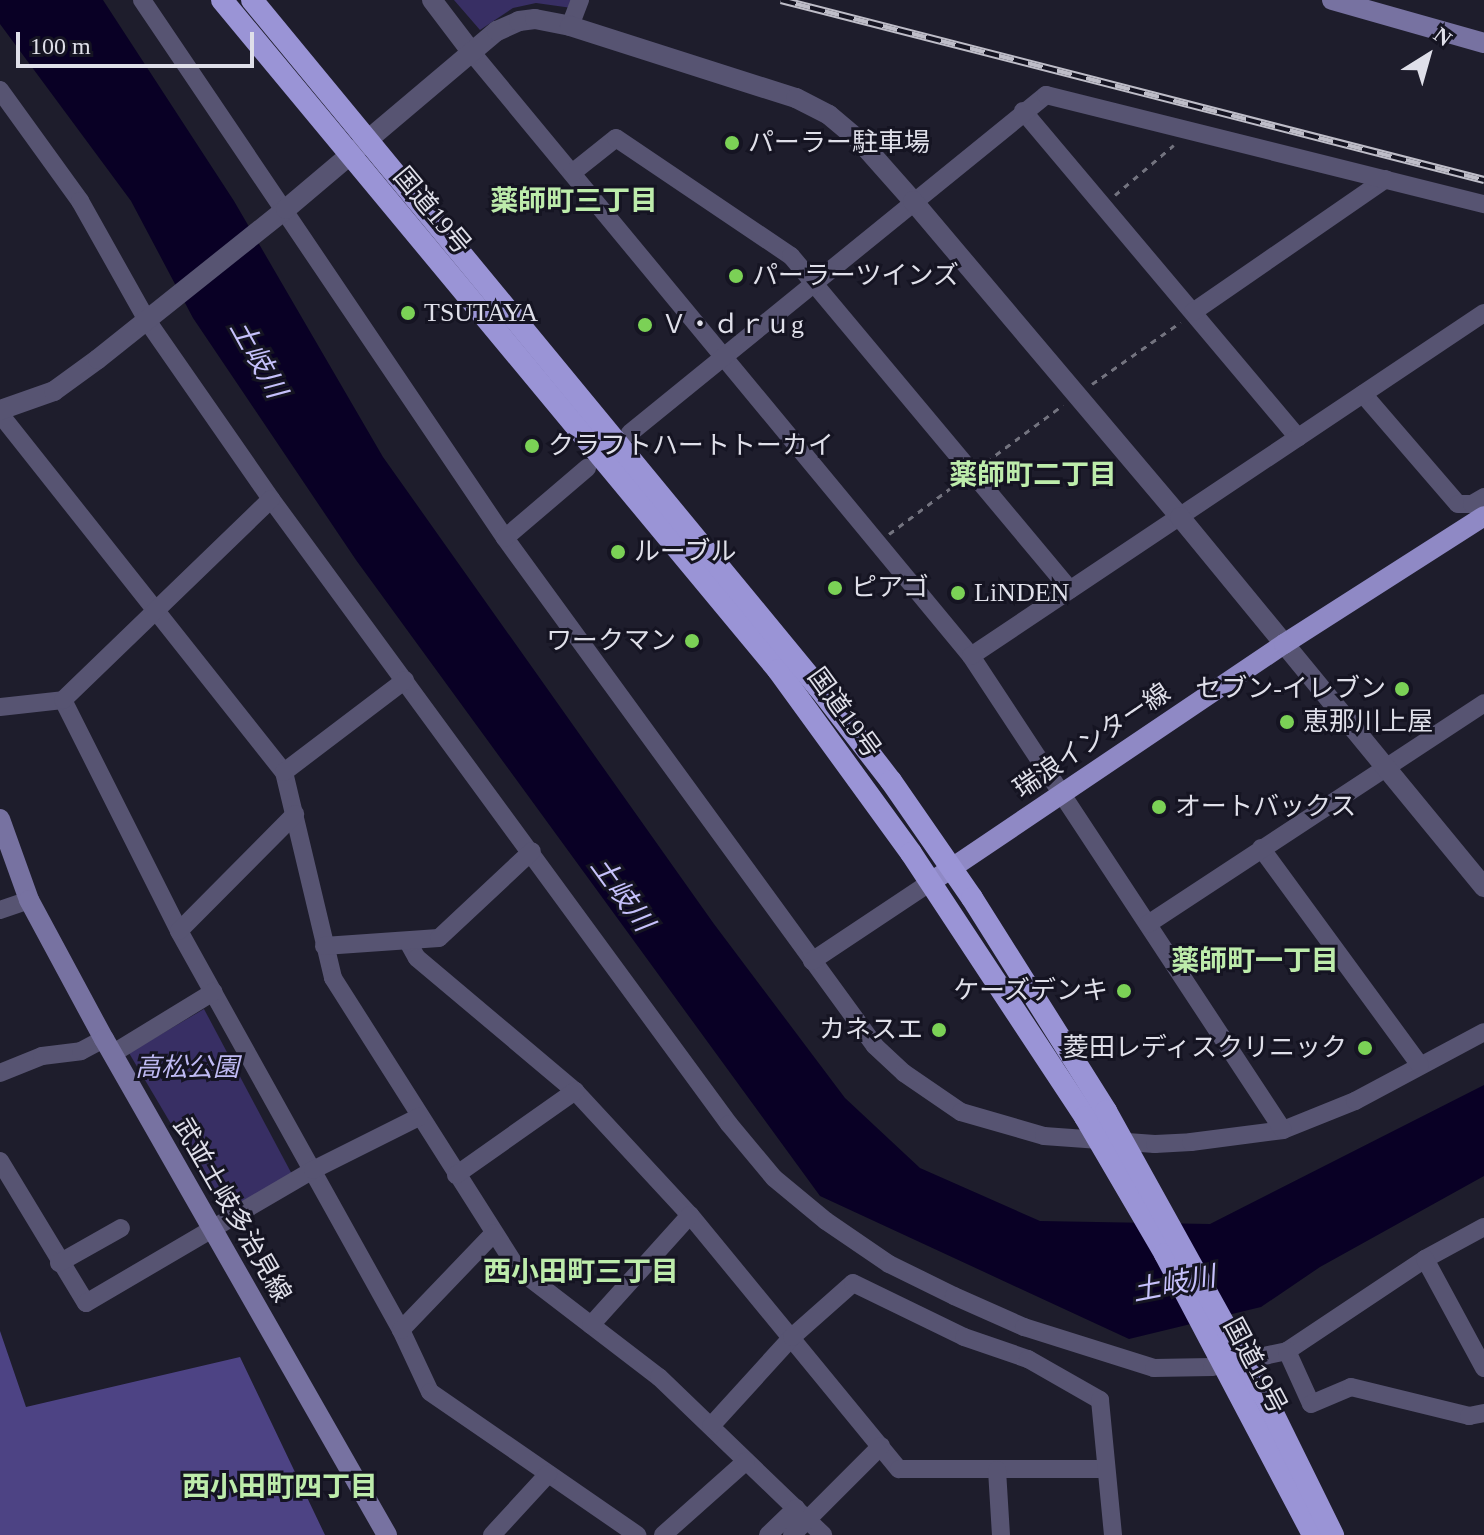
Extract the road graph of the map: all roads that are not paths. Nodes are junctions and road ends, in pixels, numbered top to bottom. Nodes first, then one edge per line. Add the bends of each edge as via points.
1 (142, 0) edge
2 (222, 0) edge
3 (252, 0) edge
4 (432, 0) edge
5 (580, 0) edge
6 (1332, 0) edge
7 (570, 26) junction
8 (1484, 43) edge
9 (473, 54) junction
10 (0, 90) edge
11 (1023, 111) junction
12 (368, 140) junction
13 (349, 156) junction
14 (572, 173) junction
15 (1386, 179) junction
16 (913, 201) junction
17 (1484, 204) edge
18 (284, 211) junction
19 (815, 283) junction
20 (1193, 312) junction
21 (1484, 313) edge
22 (154, 317) junction
23 (723, 356) junction
24 (1363, 394) junction
25 (0, 412) edge
26 (630, 433) dead end
27 (1298, 438) junction
28 (587, 468) dead end
29 (1484, 497) edge
30 (271, 499) junction
31 (1484, 516) edge
32 (1180, 517) junction
33 (505, 538) junction
34 (1070, 590) junction
35 (156, 610) junction
36 (1284, 644) junction
37 (971, 656) junction
38 (405, 680) junction
39 (63, 700) junction
40 (1484, 703) edge
41 (0, 707) edge
42 (1386, 766) junction
43 (284, 772) junction
44 (1062, 792) junction
45 (295, 814) junction
46 (0, 819) edge
47 (1261, 848) junction
48 (532, 851) junction
49 (952, 868) junction
50 (931, 882) junction
51 (1484, 887) edge
52 (29, 900) junction
53 (0, 910) edge
54 (1148, 924) junction
55 (179, 931) junction
56 (408, 942) junction
57 (324, 946) junction
58 (812, 961) junction
59 (213, 992) junction
60 (1484, 1032) edge
61 (108, 1046) junction
62 (1420, 1065) junction
63 (0, 1073) edge
64 (575, 1091) junction
65 (1096, 1114) junction
66 (419, 1117) junction
67 (1283, 1130) junction
68 (1, 1168) edge
69 (313, 1170) junction
70 (456, 1175) junction
71 (690, 1215) junction
72 (1484, 1227) edge
73 (121, 1228) dead end
74 (214, 1231) junction
75 (494, 1233) junction
76 (1425, 1259) junction
77 (59, 1263) junction
78 (591, 1325) junction
79 (401, 1330) junction
80 (792, 1337) junction
81 (1287, 1351) junction
82 (1484, 1368) edge
83 (1260, 1410) junction
84 (1484, 1413) edge
85 (711, 1426) junction
86 (881, 1446) junction
87 (746, 1461) junction
88 (1106, 1469) junction
89 (997, 1470) junction
90 (548, 1474) junction
91 (801, 1513) junction
92 (387, 1535) edge
93 (492, 1535) edge
94 (637, 1535) edge
95 (663, 1535) edge
96 (768, 1535) edge
97 (792, 1535) edge
98 (823, 1535) edge
99 (1001, 1535) edge
100 (1113, 1535) edge
101 (1313, 1535) edge
102 (1333, 1535) edge

1 - 18 street
2 - 13 highway, 国道19号
3 - 12 highway, 国道19号
4 - 9 street
5 - 7 street
6 - 8 main road
7 - 9 street via 519,21 497,31
7 - 16 street via 796,98 829,115 859,140
9 - 12 street
9 - 14 street
10 - 22 street
11 - 15 street via 1046,95
11 - 16 street
11 - 20 street
12 - 13 street
12 - 49 highway, 国道19号 via 819,688
13 - 18 street
13 - 50 highway, 国道19号 via 778,670
14 - 19 street via 616,138 791,256
14 - 23 street
15 - 17 street
15 - 20 street
16 - 19 street
16 - 32 street
18 - 22 street
18 - 33 street
19 - 23 street
19 - 34 street
20 - 27 street
21 - 24 street
22 - 25 street via 54,391
22 - 30 street
23 - 26 street
23 - 37 street
24 - 27 street
24 - 29 street via 1458,504
25 - 35 street
27 - 32 street
28 - 33 street
30 - 35 street
30 - 38 street
31 - 36 main road, 瑞浪インター線
32 - 34 street
32 - 36 street
33 - 58 street
34 - 37 street
35 - 39 street
35 - 43 street
36 - 42 street
36 - 44 main road, 瑞浪インター線
37 - 44 street
38 - 43 street
38 - 48 street
39 - 41 street
39 - 55 street
40 - 42 street
42 - 47 street
42 - 51 street
43 - 45 street
44 - 49 main road, 瑞浪インター線
44 - 54 street
45 - 55 street
45 - 57 street
46 - 52 main road, 武並土岐多治見線
47 - 54 street
47 - 62 street
48 - 56 street via 439,938
48 - 81 street via 729,1124 774,1178 889,1264 1024,1327 1154,1368 1212,1367
49 - 50 main road, 瑞浪インター線
49 - 65 highway, 国道19号
50 - 58 street
50 - 65 highway, 国道19号
52 - 53 street
52 - 61 main road, 武並土岐多治見線
54 - 67 street
55 - 59 street
56 - 57 street
56 - 64 street via 417,958
57 - 66 street via 333,978
58 - 67 street via 875,1046 923,1088 961,1112 1044,1136 1155,1144
59 - 61 street
59 - 69 street
60 - 62 street
61 - 63 street via 42,1056
61 - 74 main road, 武並土岐多治見線
62 - 67 street via 1355,1101
64 - 70 street
64 - 71 street
65 - 83 highway, 国道19号
66 - 69 street
66 - 70 street
68 - 77 street
69 - 74 street
69 - 79 street
70 - 75 street
71 - 78 street
71 - 80 street
72 - 76 street
73 - 77 street
74 - 77 street via 91,1303 81,1299
74 - 92 main road, 武並土岐多治見線
75 - 78 street via 518,1269
75 - 79 street
76 - 81 street
76 - 82 street
78 - 85 street via 659,1377
79 - 90 street via 430,1392
80 - 85 street
80 - 86 street
80 - 88 street via 853,1283 964,1337 1028,1359 1100,1400
81 - 84 street via 1311,1404 1351,1387 1469,1416
83 - 101 highway, 国道19号
83 - 102 highway, 国道19号
85 - 87 street
86 - 89 street via 899,1469
86 - 91 street
87 - 91 street
87 - 95 street
88 - 89 street
88 - 100 street
89 - 99 street
90 - 93 street
90 - 94 street
91 - 96 street
91 - 97 street
91 - 98 street

